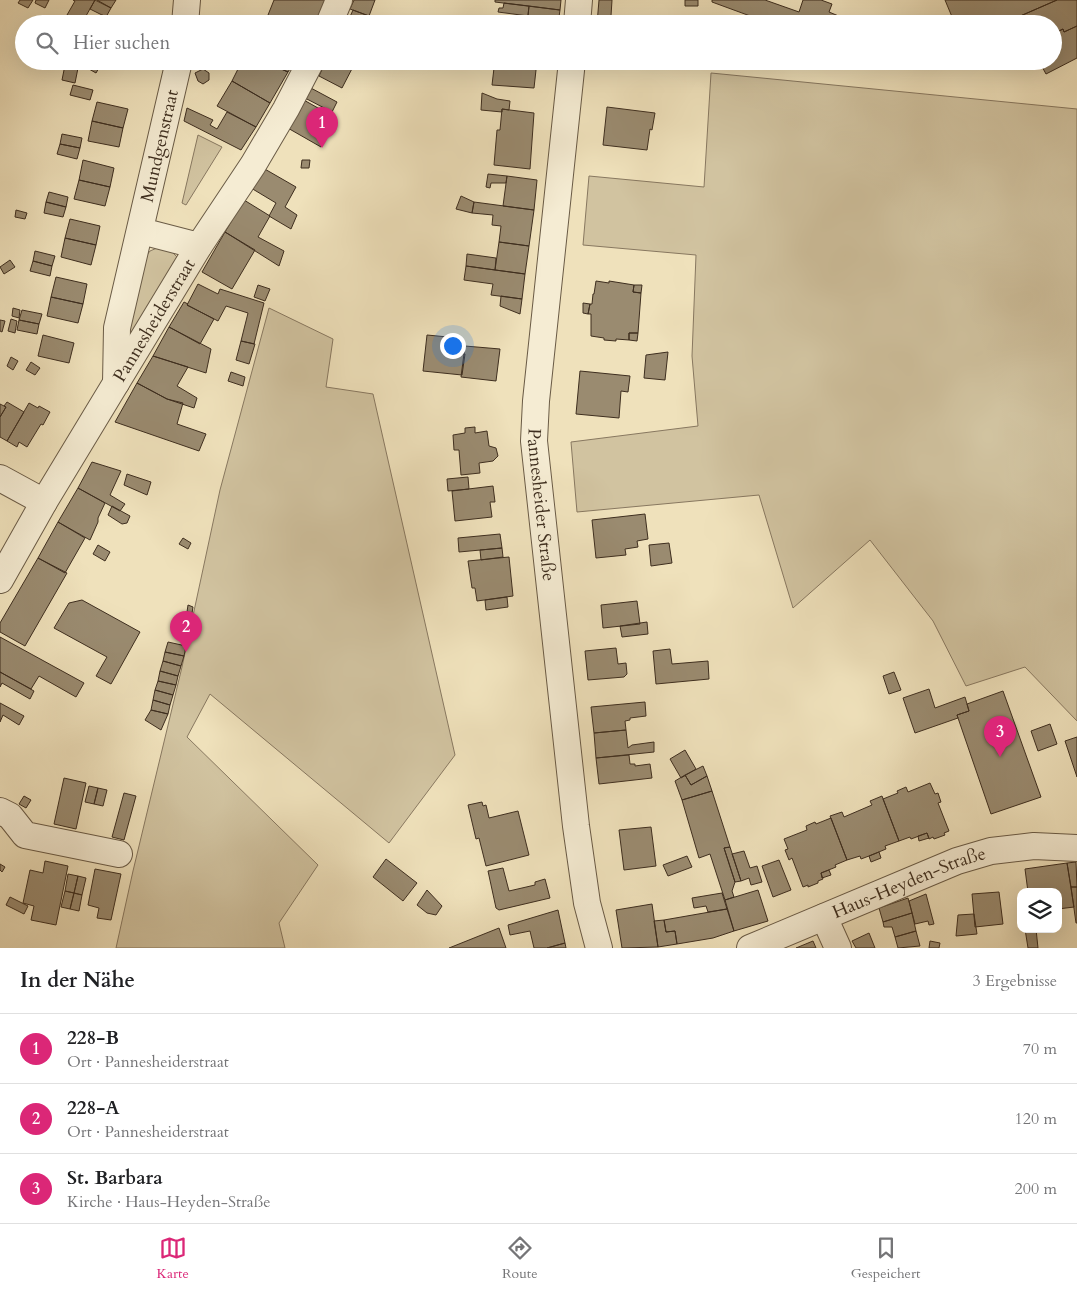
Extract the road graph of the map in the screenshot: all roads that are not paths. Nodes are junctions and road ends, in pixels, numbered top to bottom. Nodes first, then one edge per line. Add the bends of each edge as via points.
1 (187, 0) edge
2 (339, 0) edge
3 (579, 0) edge
4 (186, 15) edge
5 (333, 15) edge
6 (578, 15) edge
7 (178, 70) edge
8 (306, 70) edge
9 (571, 70) edge
10 (141, 231) junction
11 (199, 246) junction
12 (116, 384) junction
13 (0, 478) edge
14 (44, 502) junction
15 (0, 580) edge
16 (0, 811) edge
17 (1077, 848) edge
18 (119, 854) dead end
19 (824, 917) junction
20 (599, 948) edge
21 (750, 948) edge
22 (838, 948) edge

1 - 4 street
2 - 5 street
3 - 6 street
7 - 10 street, Mundgenstraat
8 - 11 street, Pannesheiderstraat via 253,165
9 - 20 street, Pannesheider Straße via 534,441 576,826 587,903
10 - 11 street
10 - 12 street, Mundgenstraat via 117,328
11 - 12 street, Pannesheiderstraat
12 - 14 street, Pannesheiderstraat
13 - 14 street
14 - 15 street, Pannesheiderstraat
16 - 18 street via 10,816 25,835
17 - 19 street, Haus-Heyden-Straße via 1034,846 992,851 957,861
19 - 21 street, Haus-Heyden-Straße
19 - 22 street

